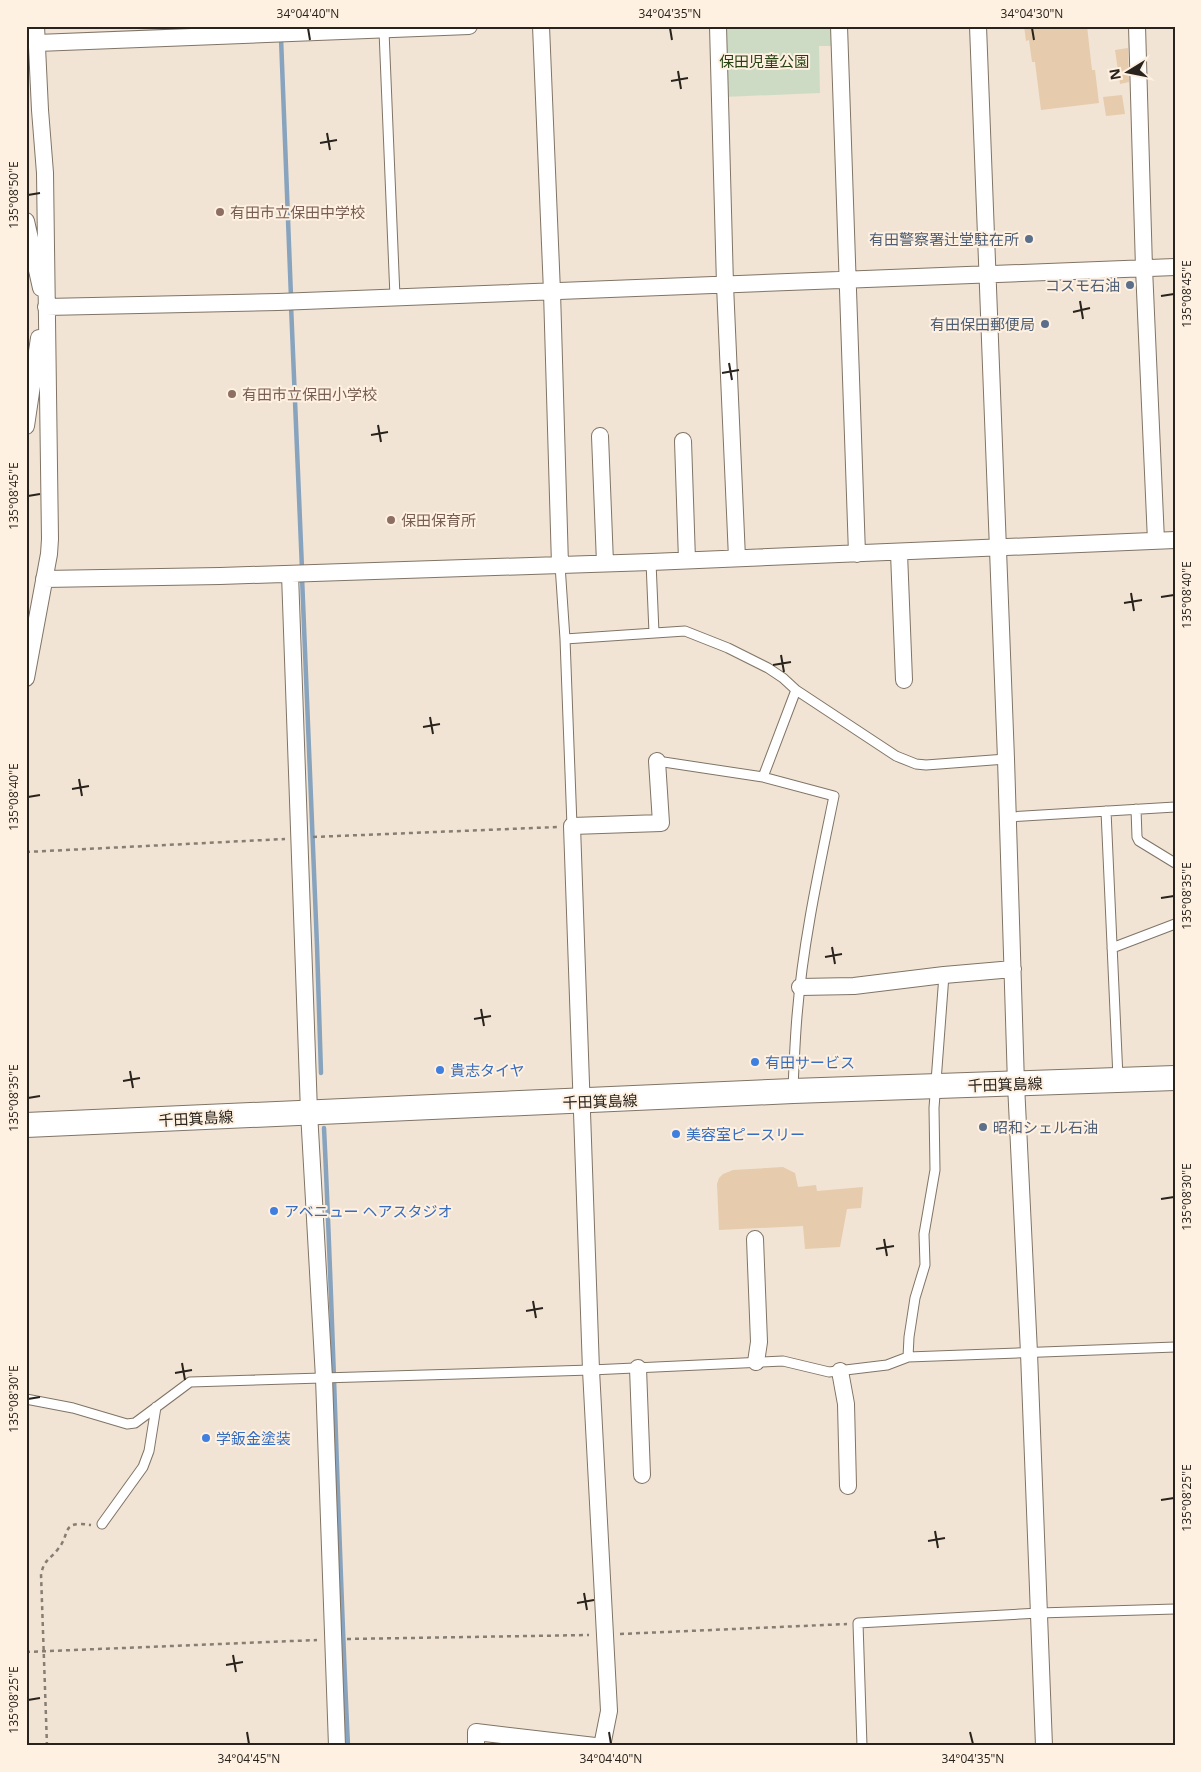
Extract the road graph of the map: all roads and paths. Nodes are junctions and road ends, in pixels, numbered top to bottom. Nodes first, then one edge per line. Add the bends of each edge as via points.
1 (36, 26) edge
2 (469, 26) edge
3 (541, 26) edge
4 (718, 26) edge
5 (839, 26) edge
6 (978, 26) edge
7 (1137, 26) edge
8 (273, 30) edge
9 (384, 31) junction
10 (37, 44) junction
11 (26, 222) edge
12 (1175, 267) edge
13 (1144, 268) junction
14 (987, 274) junction
15 (847, 281) junction
16 (725, 285) junction
17 (552, 292) junction
18 (395, 297) junction
19 (46, 307) junction
20 (26, 426) edge
21 (600, 436) dead end
22 (683, 441) dead end
23 (1175, 540) edge
24 (1156, 541) junction
25 (998, 548) junction
26 (899, 553) junction
27 (857, 554) junction
28 (737, 558) junction
29 (687, 560) junction
30 (651, 562) junction
31 (605, 563) junction
32 (560, 564) junction
33 (290, 574) junction
34 (44, 579) junction
35 (654, 633) junction
36 (566, 639) junction
37 (26, 678) edge
38 (904, 680) dead end
39 (796, 690) junction
40 (1006, 760) junction
41 (657, 761) joint
42 (763, 777) junction
43 (1175, 807) edge
44 (1136, 809) junction
45 (1106, 811) junction
46 (1008, 817) junction
47 (572, 826) junction
48 (1175, 863) edge
49 (1175, 924) edge
50 (1112, 948) junction
51 (1013, 969) junction
52 (944, 975) junction
53 (800, 987) junction
54 (1175, 1078) edge
55 (1118, 1080) junction
56 (1016, 1084) junction
57 (936, 1086) junction
58 (793, 1092) junction
59 (583, 1101) junction
60 (309, 1112) junction
61 (26, 1126) edge
62 (755, 1239) dead end
63 (1175, 1347) edge
64 (1029, 1353) junction
65 (908, 1356) junction
66 (756, 1362) junction
67 (638, 1368) junction
68 (591, 1370) junction
69 (840, 1371) junction
70 (324, 1378) junction
71 (26, 1399) edge
72 (156, 1407) junction
73 (642, 1475) dead end
74 (848, 1486) dead end
75 (102, 1524) joint
76 (1175, 1609) edge
77 (1039, 1613) junction
78 (858, 1623) junction
79 (604, 1635) junction
80 (333, 1639) junction
81 (43, 1651) junction
82 (26, 1652) edge
83 (47, 1746) edge
84 (337, 1746) edge
85 (476, 1746) edge
86 (595, 1746) edge
87 (602, 1746) edge
88 (862, 1746) edge
89 (1044, 1746) edge

1 - 10 street
2 - 9 street
3 - 17 street
4 - 16 street
5 - 15 street
6 - 14 street
7 - 13 street
8 - 9 street
8 - 10 street
9 - 18 lane
10 - 19 street via 46,174
11 - 19 street
12 - 13 street
13 - 14 street
13 - 24 street
14 - 15 street
14 - 25 street
15 - 16 street
15 - 27 street
16 - 17 street
16 - 28 street
17 - 18 street
17 - 32 street
18 - 19 street
19 - 20 street
19 - 34 street via 50,538
21 - 31 street
22 - 29 street
23 - 24 street
24 - 25 street
25 - 26 street
25 - 40 street
26 - 27 street
26 - 38 street
27 - 28 street
28 - 29 street
29 - 30 street
30 - 31 street
30 - 35 lane
31 - 32 street
32 - 33 street
32 - 36 lane
33 - 34 street
33 - 60 street
34 - 37 street
35 - 36 lane
35 - 39 lane via 692,633 768,668
36 - 47 lane
39 - 40 lane via 906,761 926,765
39 - 42 lane
40 - 46 street
41 - 42 lane
41 - 47 street via 661,823
42 - 53 lane via 834,796
43 - 44 lane
44 - 45 lane
44 - 48 lane via 1139,841
45 - 46 lane
45 - 50 lane
46 - 51 street
47 - 59 street
49 - 50 lane
50 - 55 lane
51 - 52 street
51 - 56 street
52 - 53 street via 854,986
52 - 57 lane
53 - 58 lane
54 - 55 main road, 千田箕島線
55 - 56 main road, 千田箕島線
56 - 57 main road, 千田箕島線
56 - 64 street
57 - 58 main road, 千田箕島線
57 - 65 lane via 935,1170 924,1234 925,1265 915,1298
58 - 59 main road, 千田箕島線
59 - 60 main road, 千田箕島線
59 - 68 street
60 - 61 main road, 千田箕島線
60 - 70 street
62 - 66 street via 759,1342
63 - 64 lane
64 - 65 lane
64 - 77 street
65 - 69 lane via 888,1365
66 - 67 lane
66 - 69 lane via 783,1361 829,1372
67 - 68 lane
67 - 73 street
68 - 70 lane
68 - 79 street
69 - 74 street via 848,1419
70 - 72 lane via 190,1382
70 - 80 street
71 - 72 lane via 73,1408 127,1424 135,1423
72 - 75 lane via 143,1467
75 - 81 path via 72,1526 66,1531 58,1549 43,1563
76 - 77 lane
77 - 78 lane
77 - 89 street
78 - 79 path
78 - 88 lane
79 - 80 path
79 - 87 street via 609,1711
80 - 81 path
80 - 84 street
81 - 82 path
81 - 83 path
85 - 86 street via 476,1732

